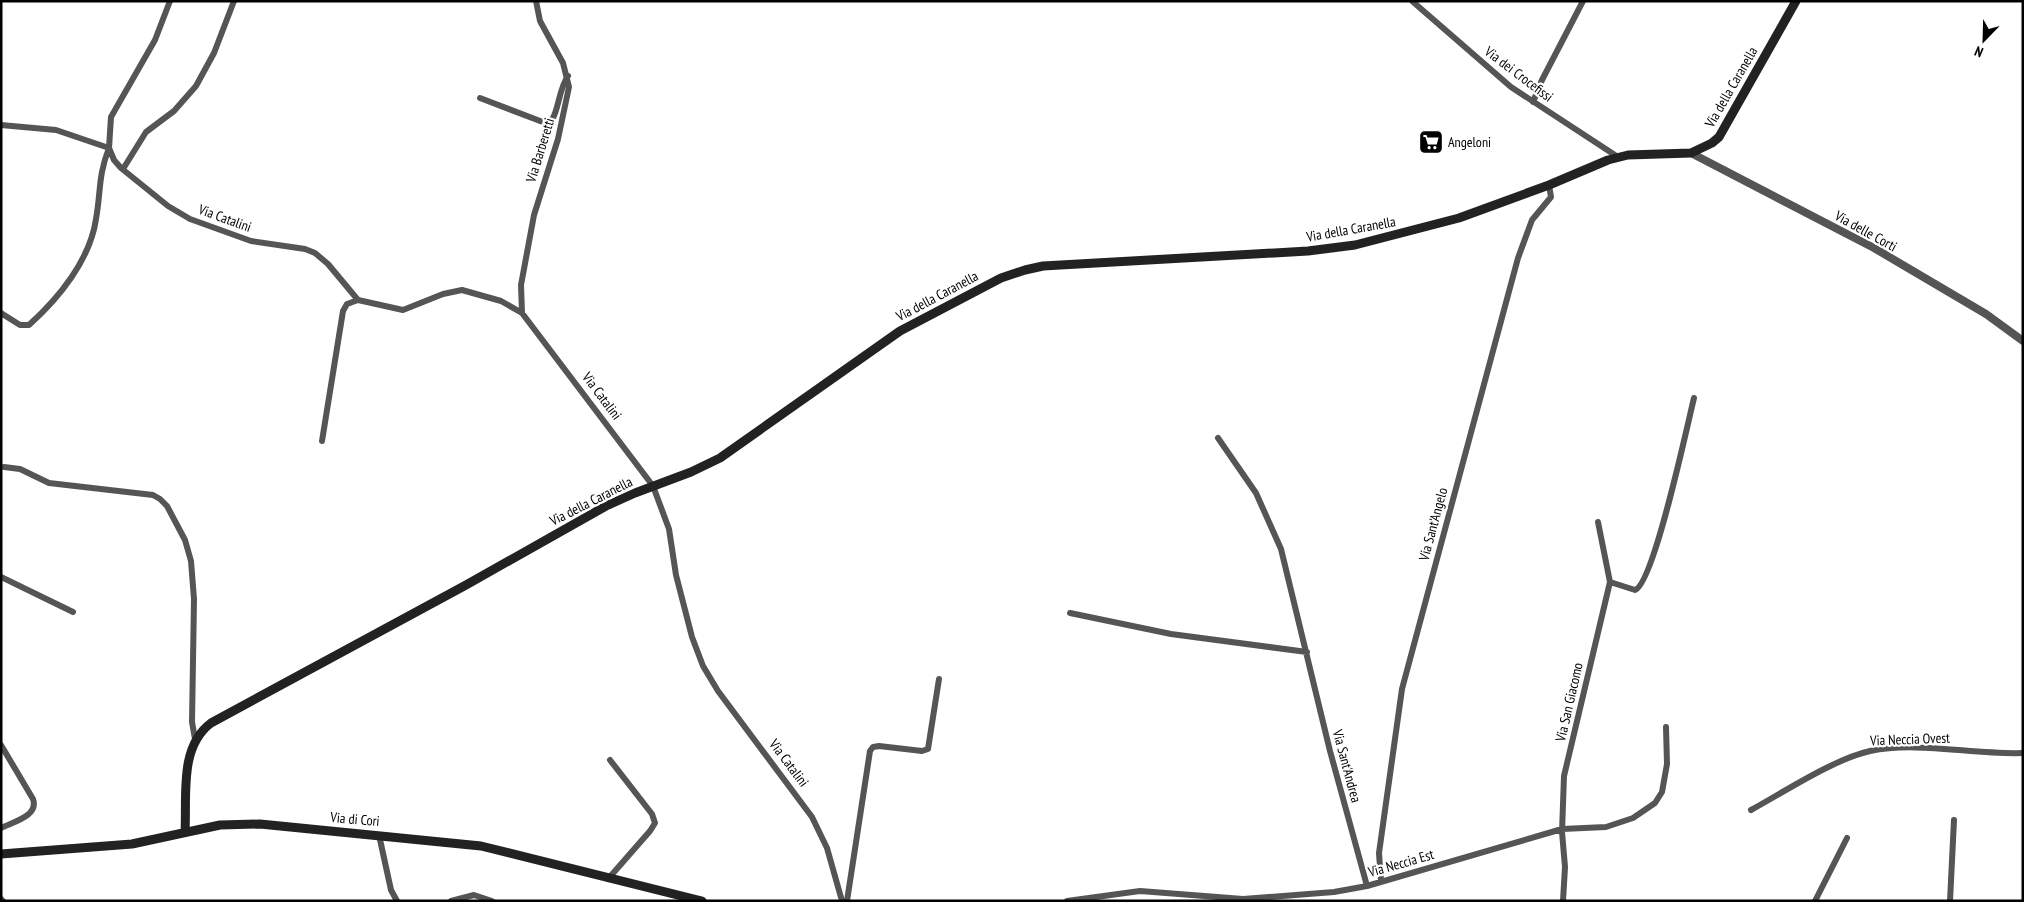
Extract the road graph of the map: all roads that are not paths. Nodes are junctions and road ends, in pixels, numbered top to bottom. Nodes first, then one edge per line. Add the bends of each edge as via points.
1 (170, 1) edge
2 (234, 1) edge
3 (536, 1) edge
4 (1412, 1) edge
5 (1583, 1) edge
6 (1796, 1) edge
7 (568, 76) junction
8 (480, 98) dead end
9 (1533, 102) junction
10 (1, 125) edge
11 (109, 148) junction
12 (1691, 153) junction
13 (1618, 157) junction
14 (124, 169) junction
15 (1548, 185) junction
16 (358, 300) junction
17 (1, 313) edge
18 (522, 313) junction
19 (2023, 342) edge
20 (1694, 398) dead end
21 (1218, 438) dead end
22 (322, 441) dead end
23 (4, 467) dead end
24 (653, 486) junction
25 (1598, 522) dead end
26 (1, 577) edge
27 (1610, 582) junction
28 (73, 612) dead end
29 (1070, 613) dead end
30 (1306, 652) junction
31 (939, 679) dead end
32 (1666, 727) dead end
33 (195, 739) junction
34 (1, 745) edge
35 (2023, 753) edge
36 (610, 760) dead end
37 (1751, 810) dead end
38 (1954, 820) dead end
39 (1, 828) edge
40 (1562, 829) junction
41 (185, 832) junction
42 (379, 834) junction
43 (1847, 838) dead end
44 (1, 854) edge
45 (608, 879) junction
46 (1381, 881) junction
47 (1367, 886) junction
48 (397, 901) edge
49 (450, 901) edge
50 (492, 901) edge
51 (702, 901) edge
52 (842, 901) edge
53 (847, 901) edge
54 (1067, 901) edge
55 (1562, 901) edge
56 (1815, 901) edge
57 (1950, 901) edge

1 - 11 street via 134,81 112,114
2 - 14 street via 219,42 199,81 177,109 146,132
3 - 7 street, Via Barberetti via 541,24
4 - 9 street, Via dei Crocefissi via 1487,67
5 - 9 street
6 - 12 main road, Via della Caranella via 1719,137
7 - 8 street via 559,92 553,119 548,124
7 - 18 street, Via Barberetti via 569,90 562,124 536,206 524,264 520,295
9 - 13 street, Via dei Crocefissi
10 - 11 street via 56,130
11 - 14 street, Via Catalini via 114,160
11 - 17 street via 99,178 94,229 79,264 61,290 29,325 20,325
12 - 13 main road, Via della Caranella
12 - 19 street, Via delle Corti via 1874,248 1986,314
13 - 15 main road, Via della Caranella
14 - 16 street, Via Catalini via 170,208 190,219 251,241 315,253
15 - 24 main road, Via della Caranella via 1447,222 1344,247 1052,265 1016,272 896,333 728,453
15 - 46 street, Via Sant'Angelo via 1551,197 1534,217 1518,258 1403,683 1379,853
16 - 18 street, Via Catalini via 403,310 460,290 498,300
16 - 22 street via 347,304 343,311
18 - 24 street, Via Catalini
20 - 27 street via 1660,536 1642,583 1635,590
21 - 30 street, Via Sant'Andrea via 1256,493 1274,530 1288,572
23 - 33 street via 20,470 49,483 151,495 166,504 185,540 192,568 192,722
24 - 33 main road, Via della Caranella via 606,506 217,720
24 - 52 street, Via Catalini via 669,528 676,575 703,666 812,817 825,842
25 - 27 street, Via San Giacomo
26 - 28 street
27 - 40 street, Via San Giacomo via 1564,776
29 - 30 street via 1172,634
30 - 47 street, Via Sant'Andrea via 1331,758
31 - 53 street via 928,749 878,746 870,751
32 - 40 street, Via Neccia Est via 1665,778 1661,795 1654,803 1619,824
33 - 41 main road via 189,758
34 - 39 street via 35,805 31,813
35 - 37 street, Via Neccia Ovest via 1930,749 1871,751 1819,773
36 - 45 street via 655,822
38 - 57 street
40 - 46 street, Via Neccia Est
40 - 55 street, Via San Giacomo via 1565,867
41 - 42 main road, Via di Cori via 244,823
41 - 44 main road, Via di Cori via 132,844
42 - 45 main road, Via di Cori via 489,848
42 - 48 street via 391,890
43 - 56 street
45 - 51 main road, Via di Cori
46 - 47 street, Via Neccia Est
47 - 54 street, Via Neccia Est via 1334,892 1239,899 1140,892
49 - 50 street via 470,895

